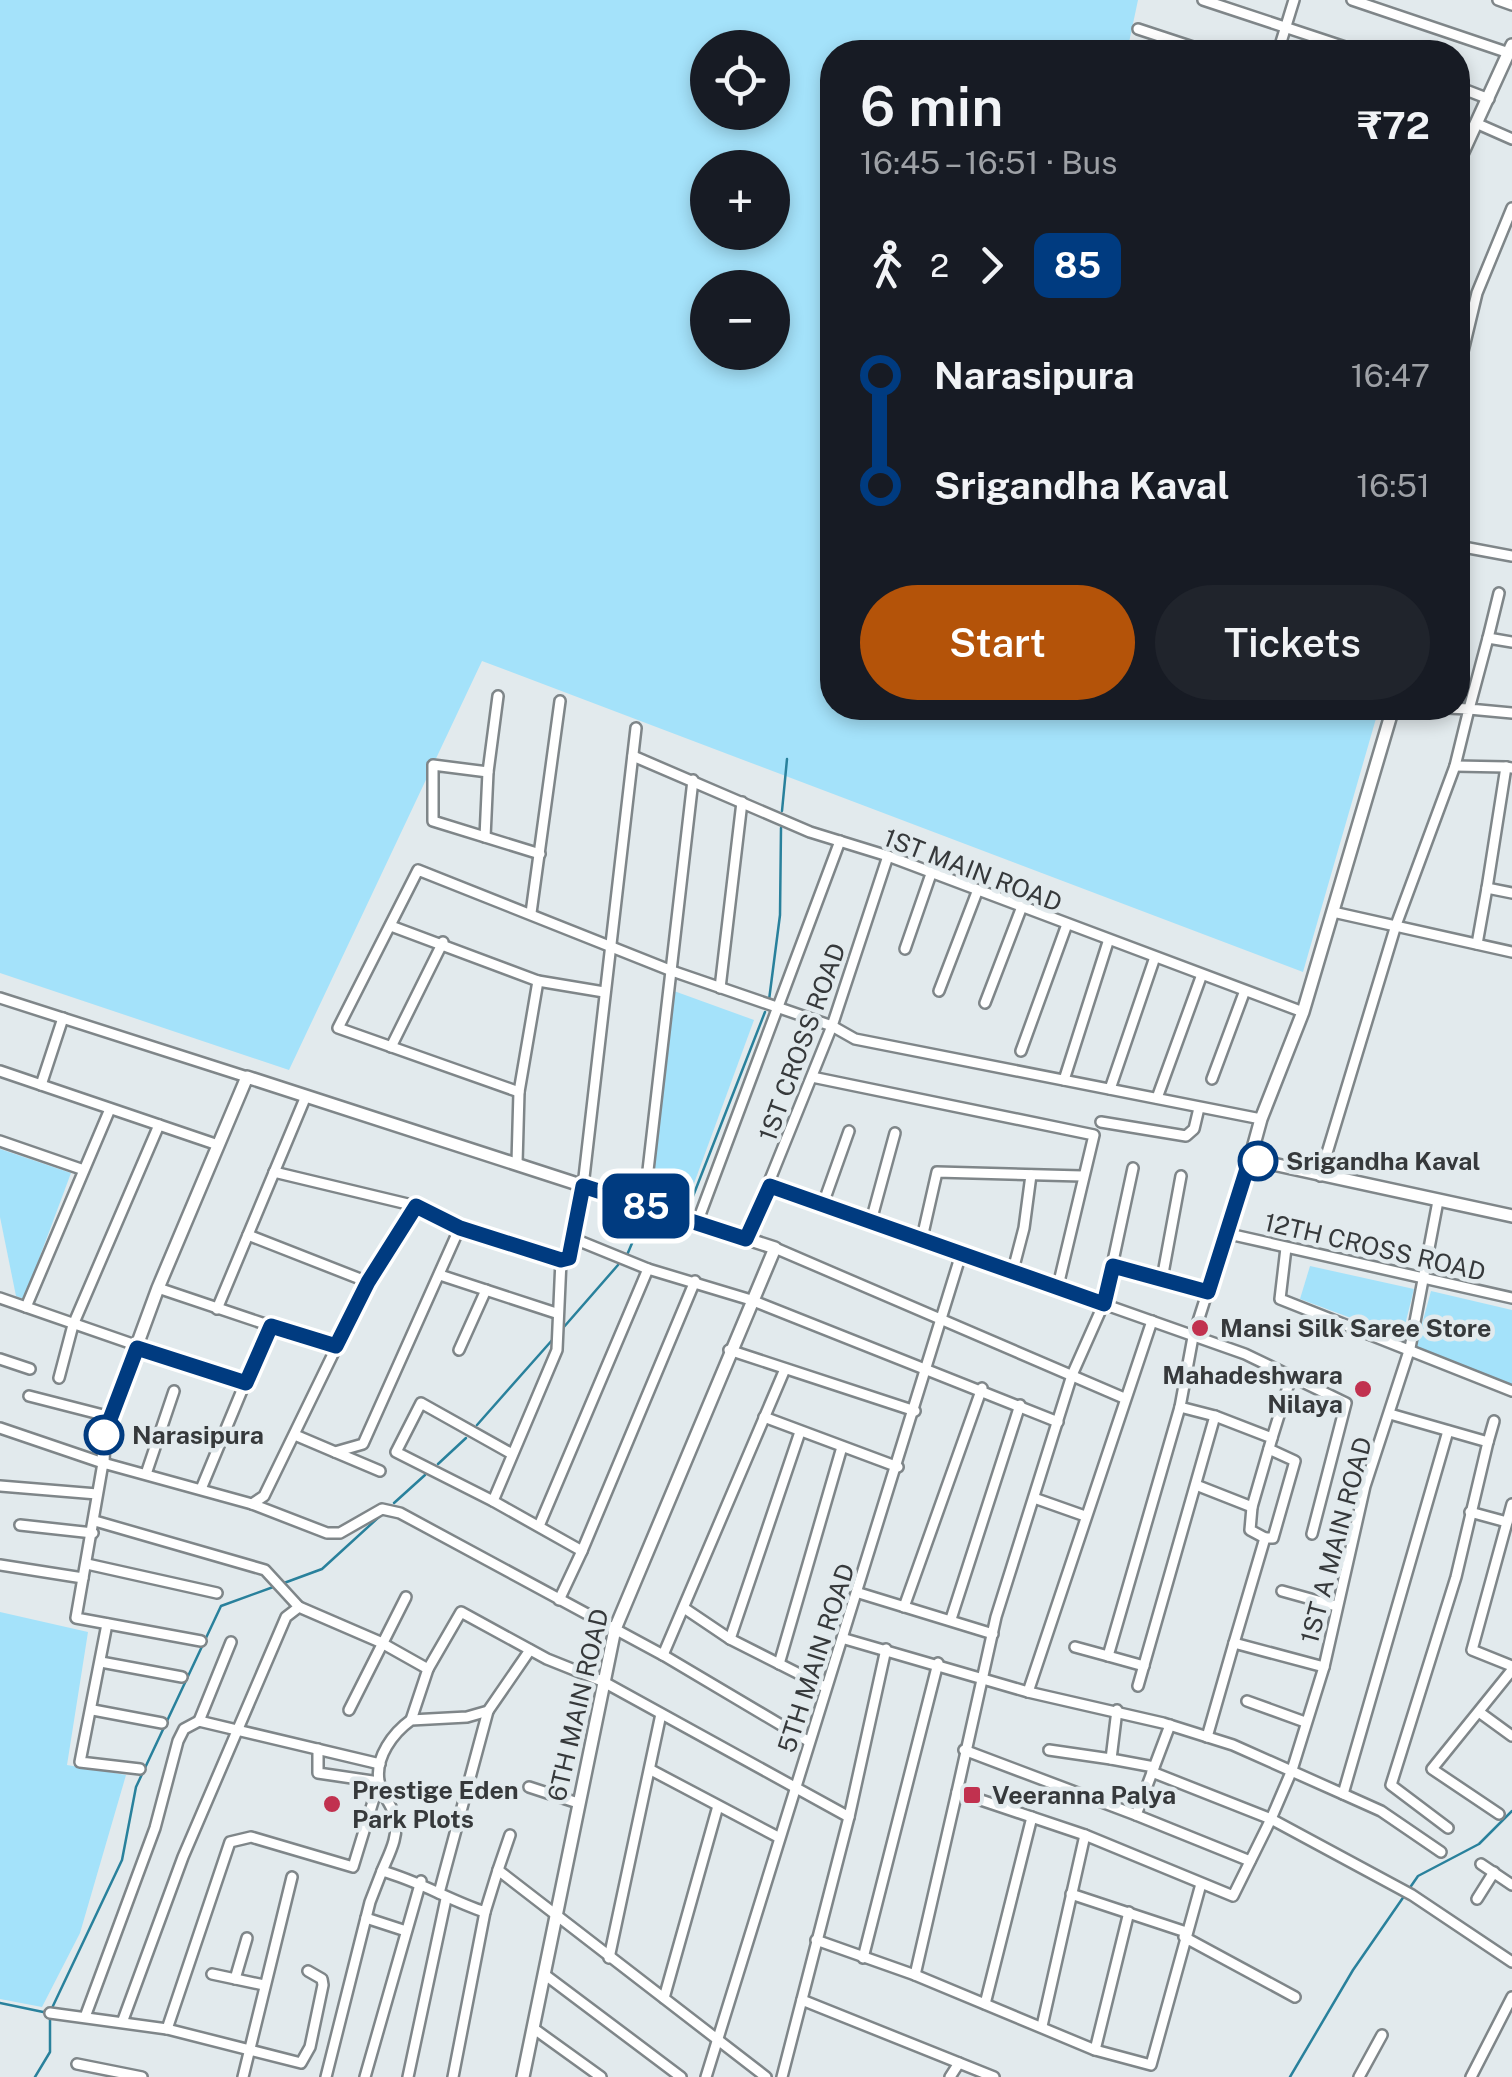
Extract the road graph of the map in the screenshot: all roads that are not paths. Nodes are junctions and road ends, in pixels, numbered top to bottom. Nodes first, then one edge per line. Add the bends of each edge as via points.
1 (1203, 0) edge
2 (1294, 0) edge
3 (1352, 0) edge
4 (1393, 0) edge
5 (1498, 0) edge
6 (1512, 5) edge
7 (1389, 12) junction
8 (1286, 26) junction
9 (1138, 29) dead end
10 (1171, 40) edge
11 (1282, 40) edge
12 (1326, 40) edge
13 (1510, 49) edge
14 (1499, 76) junction
15 (1512, 82) edge
16 (1470, 91) edge
17 (1489, 98) junction
18 (1478, 124) junction
19 (1470, 132) edge
20 (1512, 139) edge
21 (1512, 208) edge
22 (1470, 322) edge
23 (1470, 548) edge
24 (1512, 556) edge
25 (1499, 593) dead end
26 (1488, 638) junction
27 (1512, 642) edge
28 (498, 696) dead end
29 (560, 701) dead end
30 (1470, 704) edge
31 (1470, 708) edge
32 (1512, 713) edge
33 (1390, 720) edge
34 (1466, 720) edge
35 (636, 728) dead end
36 (633, 756) junction
37 (1455, 766) junction
38 (1509, 767) edge
39 (488, 772) junction
40 (693, 780) junction
41 (742, 802) junction
42 (484, 837) junction
43 (840, 842) junction
44 (540, 854) junction
45 (888, 856) junction
46 (931, 874) junction
47 (1488, 888) junction
48 (977, 892) junction
49 (1512, 893) edge
50 (1021, 909) junction
51 (1334, 912) junction
52 (531, 913) junction
53 (391, 926) junction
54 (1396, 926) junction
55 (1066, 927) junction
56 (443, 942) junction
57 (1108, 942) junction
58 (1478, 944) junction
59 (612, 947) junction
60 (905, 949) dead end
61 (1512, 952) edge
62 (1154, 960) junction
63 (672, 972) junction
64 (1201, 977) junction
65 (538, 981) junction
66 (720, 988) junction
67 (940, 991) dead end
68 (604, 992) junction
69 (1244, 994) junction
70 (0, 998) edge
71 (986, 1003) dead end
72 (779, 1008) junction
73 (1303, 1012) junction
74 (63, 1018) junction
75 (832, 1026) junction
76 (391, 1047) junction
77 (1021, 1051) dead end
78 (0, 1072) edge
79 (247, 1077) junction
80 (812, 1077) junction
81 (1212, 1079) dead end
82 (1064, 1080) junction
83 (41, 1085) junction
84 (1110, 1089) junction
85 (519, 1092) junction
86 (306, 1096) junction
87 (1157, 1098) junction
88 (1199, 1108) junction
89 (110, 1109) junction
90 (1261, 1119) junction
91 (1101, 1122) dead end
92 (159, 1125) junction
93 (848, 1130) dead end
94 (895, 1132) dead end
95 (0, 1142) edge
96 (218, 1145) junction
97 (1250, 1159) junction
98 (516, 1163) junction
99 (1133, 1168) dead end
100 (81, 1169) junction
101 (274, 1172) junction
102 (1031, 1175) junction
103 (1082, 1176) junction
104 (1181, 1176) dead end
105 (1320, 1176) junction
106 (583, 1186) junction
107 (770, 1186) junction
108 (1438, 1201) junction
109 (823, 1204) junction
110 (644, 1205) junction
111 (416, 1206) junction
112 (1512, 1216) edge
113 (871, 1220) junction
114 (697, 1222) junction
115 (460, 1228) junction
116 (1229, 1234) junction
117 (248, 1235) junction
118 (572, 1238) junction
119 (922, 1238) junction
120 (746, 1239) junction
121 (775, 1248) junction
122 (1286, 1248) junction
123 (962, 1251) junction
124 (561, 1260) junction
125 (1113, 1266) junction
126 (648, 1269) junction
127 (1012, 1270) junction
128 (440, 1275) junction
129 (1162, 1279) junction
130 (1425, 1280) junction
131 (695, 1281) junction
132 (368, 1282) junction
133 (1058, 1286) junction
134 (158, 1288) junction
135 (486, 1290) junction
136 (1208, 1292) junction
137 (0, 1298) edge
138 (1512, 1298) edge
139 (751, 1300) junction
140 (1104, 1304) junction
141 (26, 1307) junction
142 (217, 1308) junction
143 (556, 1312) junction
144 (943, 1320) junction
145 (1152, 1322) junction
146 (73, 1324) junction
147 (271, 1326) junction
148 (1194, 1336) junction
149 (336, 1346) junction
150 (137, 1348) junction
151 (1410, 1348) junction
152 (459, 1350) dead end
153 (730, 1350) junction
154 (0, 1359) edge
155 (30, 1369) dead end
156 (786, 1369) junction
157 (928, 1369) junction
158 (1072, 1375) junction
159 (1292, 1377) junction
160 (59, 1378) dead end
161 (246, 1383) junction
162 (982, 1388) junction
163 (1512, 1390) edge
164 (174, 1391) dead end
165 (29, 1396) dead end
166 (1124, 1398) junction
167 (1020, 1405) junction
168 (1180, 1408) junction
169 (915, 1412) junction
170 (1390, 1414) junction
171 (110, 1416) junction
172 (1214, 1416) junction
173 (764, 1417) junction
174 (1494, 1420) dead end
175 (1058, 1422) junction
176 (0, 1428) edge
177 (1448, 1431) junction
178 (800, 1432) junction
179 (295, 1435) junction
180 (1488, 1442) junction
181 (1270, 1444) junction
182 (842, 1447) junction
183 (334, 1452) junction
184 (512, 1454) junction
185 (103, 1462) junction
186 (898, 1467) junction
187 (380, 1471) dead end
188 (146, 1474) junction
189 (1196, 1485) junction
190 (0, 1486) edge
191 (200, 1489) junction
192 (97, 1494) junction
193 (1034, 1498) junction
194 (493, 1500) junction
195 (252, 1504) junction
196 (1512, 1504) edge
197 (1252, 1507) junction
198 (1470, 1512) junction
199 (1085, 1516) junction
200 (95, 1521) junction
201 (1508, 1522) junction
202 (20, 1525) dead end
203 (539, 1526) junction
204 (93, 1532) junction
205 (1312, 1534) dead end
206 (1264, 1538) junction
207 (582, 1551) junction
208 (0, 1564) edge
209 (86, 1564) junction
210 (83, 1578) junction
211 (1282, 1591) dead end
212 (859, 1593) junction
213 (217, 1594) dead end
214 (406, 1597) dead end
215 (559, 1600) junction
216 (1336, 1606) junction
217 (299, 1607) junction
218 (904, 1607) junction
219 (684, 1608) junction
220 (951, 1620) junction
221 (107, 1624) junction
222 (614, 1629) junction
223 (993, 1634) junction
224 (730, 1639) junction
225 (845, 1639) junction
226 (201, 1641) dead end
227 (231, 1642) dead end
228 (380, 1642) junction
229 (1234, 1643) junction
230 (1075, 1647) dead end
231 (886, 1649) junction
232 (530, 1650) junction
233 (663, 1655) junction
234 (1108, 1656) junction
235 (101, 1662) junction
236 (938, 1663) junction
237 (780, 1664) junction
238 (1144, 1666) junction
239 (1324, 1667) junction
240 (1512, 1668) edge
241 (428, 1669) junction
242 (182, 1677) dead end
243 (980, 1677) junction
244 (602, 1681) junction
245 (1138, 1686) dead end
246 (825, 1687) junction
247 (1028, 1692) junction
248 (1248, 1701) dead end
249 (93, 1710) junction
250 (350, 1710) dead end
251 (1116, 1710) junction
252 (488, 1711) junction
253 (1478, 1712) junction
254 (661, 1714) junction
255 (411, 1720) junction
256 (199, 1721) junction
257 (1306, 1722) junction
258 (162, 1723) dead end
259 (1170, 1725) junction
260 (236, 1729) junction
261 (1207, 1736) junction
262 (1512, 1736) edge
263 (808, 1741) junction
264 (318, 1749) junction
265 (964, 1750) junction
266 (1049, 1750) dead end
267 (1111, 1759) junction
268 (380, 1764) junction
269 (1153, 1769) junction
270 (140, 1770) dead end
271 (651, 1770) junction
272 (1292, 1770) junction
273 (379, 1782) junction
274 (529, 1787) dead end
275 (794, 1789) junction
276 (957, 1792) junction
277 (1343, 1794) junction
278 (578, 1803) junction
279 (718, 1806) junction
280 (1499, 1814) dead end
281 (1136, 1815) junction
282 (849, 1817) junction
283 (1032, 1817) junction
284 (1271, 1820) junction
285 (1448, 1828) dead end
286 (510, 1835) dead end
287 (1085, 1835) junction
288 (778, 1838) junction
289 (1441, 1852) dead end
290 (1250, 1861) junction
291 (1481, 1864) dead end
292 (498, 1870) junction
293 (382, 1872) junction
294 (1494, 1872) junction
295 (292, 1877) dead end
296 (422, 1881) junction
297 (1201, 1884) junction
298 (1512, 1885) edge
299 (1072, 1894) junction
300 (442, 1896) junction
301 (1477, 1898) dead end
302 (485, 1912) junction
303 (1130, 1912) junction
304 (557, 1916) junction
305 (366, 1918) junction
306 (406, 1931) junction
307 (1185, 1934) junction
308 (247, 1938) dead end
309 (816, 1940) junction
310 (608, 1958) junction
311 (863, 1958) junction
312 (1512, 1962) edge
313 (308, 1972) dead end
314 (212, 1974) dead end
315 (544, 1974) junction
316 (915, 1975) junction
317 (235, 1979) junction
318 (264, 1985) junction
319 (1512, 1997) edge
320 (664, 1998) junction
321 (1295, 1998) dead end
322 (802, 2000) junction
323 (985, 2004) junction
324 (50, 2013) dead end
325 (85, 2016) junction
326 (123, 2020) junction
327 (1042, 2026) junction
328 (533, 2028) junction
329 (167, 2029) junction
330 (716, 2035) junction
331 (1382, 2035) dead end
332 (249, 2049) junction
333 (1096, 2050) junction
334 (959, 2062) junction
335 (77, 2064) dead end
336 (595, 2075) edge
337 (142, 2077) edge
338 (242, 2077) edge
339 (326, 2077) edge
340 (365, 2077) edge
341 (408, 2077) edge
342 (453, 2077) edge
343 (523, 2077) edge
344 (680, 2077) edge
345 (706, 2077) edge
346 (766, 2077) edge
347 (782, 2077) edge
348 (950, 2077) edge
349 (994, 2077) edge
350 (1359, 2077) edge
351 (1471, 2077) edge

1 - 8 street
2 - 8 street
3 - 7 street
4 - 7 street
5 - 6 street
7 - 13 street
8 - 11 street
8 - 12 street
9 - 10 street
13 - 14 street
14 - 15 street
14 - 17 street
16 - 17 street
17 - 18 street
18 - 19 street
18 - 20 street
21 - 22 street
23 - 24 street
25 - 26 street
26 - 27 street
26 - 30 street
28 - 39 street
29 - 44 street
31 - 32 street
33 - 51 street
34 - 37 street
35 - 36 street
36 - 40 street, 1ST MAIN ROAD
36 - 59 street
37 - 38 street
37 - 54 street
38 - 47 street
39 - 42 street
39 - 42 street via 433,765 433,821
40 - 41 street, 1ST MAIN ROAD
40 - 63 street
41 - 43 street, 1ST MAIN ROAD
41 - 66 street
42 - 44 street
43 - 45 street, 1ST MAIN ROAD
43 - 72 street
44 - 52 street
45 - 46 street, 1ST MAIN ROAD
45 - 75 street, 1ST CROSS ROAD
46 - 48 street, 1ST MAIN ROAD
46 - 60 street
47 - 49 street
47 - 58 street
48 - 50 street, 1ST MAIN ROAD
48 - 67 street
50 - 55 street, 1ST MAIN ROAD
50 - 71 street
51 - 54 street
51 - 73 street
52 - 53 street via 418,870
52 - 59 street
53 - 56 street
53 - 76 street via 338,1028
54 - 58 street
54 - 105 street
55 - 57 street, 1ST MAIN ROAD
55 - 77 street
56 - 65 street
56 - 76 street
57 - 62 street, 1ST MAIN ROAD
57 - 82 street
58 - 61 street
59 - 63 street
59 - 68 street
62 - 64 street, 1ST MAIN ROAD
62 - 84 street
63 - 66 street
63 - 110 street
64 - 69 street, 1ST MAIN ROAD
64 - 87 street
65 - 68 street
65 - 85 street
66 - 72 street
68 - 106 street
69 - 73 street, 1ST MAIN ROAD
69 - 81 street
70 - 74 street
72 - 75 street
72 - 114 street
73 - 90 street
74 - 79 street
74 - 83 street
75 - 80 street, 1ST CROSS ROAD
75 - 82 street via 855,1039
76 - 85 street
78 - 83 street
79 - 86 street
79 - 96 street
80 - 103 street via 1094,1135
80 - 107 street, 1ST CROSS ROAD
82 - 84 street
83 - 89 street
84 - 87 street
85 - 98 street
86 - 98 street
86 - 101 street
87 - 88 street
88 - 90 street
88 - 91 street via 1186,1136
89 - 92 street
89 - 100 street
90 - 97 street
92 - 96 street
92 - 146 street
93 - 109 street
94 - 113 street
95 - 100 street
96 - 134 street
97 - 105 street
97 - 116 street
98 - 106 street
99 - 125 street
100 - 141 street
101 - 111 street
101 - 117 street
102 - 103 street
102 - 119 street via 936,1172
102 - 127 street
103 - 133 street
104 - 129 street
105 - 108 street
106 - 110 street
106 - 118 street
107 - 109 street
107 - 120 street, 1ST CROSS ROAD
108 - 112 street
108 - 130 street, 1ST A MAIN ROAD
109 - 113 street
110 - 114 street
111 - 115 street
111 - 132 street
113 - 119 street
114 - 120 street
115 - 124 street
115 - 128 street
116 - 122 street, 12TH CROSS ROAD
116 - 136 street
117 - 132 street
117 - 142 street
118 - 124 street via 569,1258
118 - 126 street
119 - 123 street
120 - 121 street
121 - 139 street, 6TH MAIN ROAD
121 - 144 street
122 - 130 street, 12TH CROSS ROAD
122 - 151 street via 1280,1299
123 - 127 street
123 - 144 street, 5TH MAIN ROAD
124 - 143 street
125 - 129 street
125 - 140 street
126 - 131 street
126 - 203 street
127 - 133 street
128 - 135 street
128 - 183 street via 363,1444
129 - 136 street
130 - 138 street, 12TH CROSS ROAD
130 - 151 street, 1ST A MAIN ROAD
131 - 139 street
131 - 207 street
132 - 149 street
133 - 140 street
134 - 142 street
134 - 150 street
135 - 143 street
135 - 152 street
136 - 148 street
137 - 141 street
139 - 153 street, 6TH MAIN ROAD
139 - 157 street
140 - 145 street
140 - 158 street
141 - 146 street
142 - 147 street
143 - 184 street via 557,1350
144 - 157 street, 5TH MAIN ROAD
144 - 158 street
145 - 148 street
145 - 166 street
146 - 150 street
146 - 160 street
147 - 149 street
147 - 161 street
148 - 159 street
148 - 168 street
149 - 179 street
150 - 161 street
150 - 171 street
151 - 163 street
151 - 170 street, 1ST A MAIN ROAD
153 - 156 street
153 - 222 street, 6TH MAIN ROAD
154 - 155 street
156 - 169 street
156 - 173 street
157 - 162 street
157 - 169 street, 5TH MAIN ROAD
158 - 166 street
158 - 175 street
159 - 181 street
159 - 205 street via 1346,1403
161 - 191 street
162 - 167 street
162 - 218 street
164 - 188 street
165 - 171 street
166 - 199 street
167 - 175 street
167 - 220 street
168 - 172 street
168 - 234 street
169 - 186 street, 5TH MAIN ROAD
170 - 177 street
170 - 216 street, 1ST A MAIN ROAD
171 - 185 street
172 - 181 street
172 - 189 street
173 - 178 street
173 - 219 street
174 - 180 street
175 - 193 street
176 - 185 street
177 - 180 street
177 - 277 street
178 - 182 street
178 - 224 street
179 - 183 street
179 - 195 street via 264,1496
180 - 198 street
181 - 197 street
181 - 206 street via 1295,1460 1274,1538
182 - 186 street
182 - 237 street
183 - 187 street
184 - 194 street
184 - 194 street via 420,1402 396,1452
185 - 188 street
185 - 192 street
186 - 212 street, 5TH MAIN ROAD
188 - 191 street
189 - 197 street
189 - 238 street
190 - 192 street
191 - 195 street
192 - 200 street
193 - 199 street
193 - 223 street
194 - 203 street
195 - 215 street via 326,1533 340,1533 382,1509 400,1513
196 - 201 street
197 - 206 street via 1250,1530
198 - 201 street
198 - 285 street via 1391,1785
199 - 247 street
200 - 204 street
200 - 217 street via 265,1570
201 - 240 street via 1472,1650
202 - 204 street
203 - 207 street
204 - 209 street
206 - 229 street
207 - 215 street
208 - 210 street
209 - 210 street
209 - 213 street
210 - 221 street via 76,1618
211 - 216 street
212 - 218 street
212 - 225 street, 5TH MAIN ROAD
214 - 228 street
215 - 222 street
216 - 239 street, 1ST A MAIN ROAD
217 - 228 street
217 - 260 street via 286,1617
218 - 220 street
219 - 224 street
219 - 233 street
220 - 223 street
221 - 226 street
221 - 235 street
222 - 233 street
222 - 244 street, 6TH MAIN ROAD
223 - 243 street
224 - 237 street
225 - 231 street
225 - 246 street, 5TH MAIN ROAD
227 - 256 street
228 - 241 street
228 - 250 street
229 - 239 street
229 - 261 street
230 - 234 street
231 - 236 street
231 - 282 street
232 - 241 street via 461,1612
232 - 244 street
232 - 252 street
233 - 263 street
234 - 238 street
235 - 242 street
235 - 249 street
236 - 243 street
236 - 311 street
237 - 246 street
238 - 245 street
239 - 257 street, 1ST A MAIN ROAD
240 - 253 street
241 - 255 street
243 - 247 street
243 - 265 street
244 - 254 street
244 - 278 street, 6TH MAIN ROAD
246 - 263 street, 5TH MAIN ROAD
247 - 251 street
248 - 257 street
249 - 258 street
249 - 270 street via 80,1762
251 - 259 street
251 - 267 street
252 - 255 street
252 - 300 street
253 - 262 street
253 - 280 street via 1432,1770
254 - 271 street
254 - 275 street
255 - 268 street via 389,1741
256 - 260 street
256 - 325 street via 184,1728 178,1741 155,1828
257 - 272 street, 1ST A MAIN ROAD
259 - 261 street
259 - 269 street
260 - 264 street
260 - 326 street
261 - 272 street
263 - 275 street, 5TH MAIN ROAD
264 - 268 street
264 - 273 street via 318,1773
265 - 276 street
265 - 281 street
266 - 267 street
267 - 269 street
268 - 273 street
269 - 281 street
269 - 284 street
271 - 279 street
271 - 310 street
272 - 277 street
272 - 284 street, 1ST A MAIN ROAD
273 - 293 street via 396,1832
273 - 329 street via 353,1867 250,1837 230,1842
274 - 278 street
275 - 282 street
275 - 288 street, 5TH MAIN ROAD
276 - 283 street
276 - 316 street
277 - 289 street
278 - 304 street, 6TH MAIN ROAD
279 - 288 street
279 - 320 street
281 - 290 street
282 - 309 street
283 - 287 street
283 - 323 street
284 - 290 street, 1ST A MAIN ROAD
284 - 312 street via 1408,1893
286 - 292 street
287 - 297 street
287 - 299 street
288 - 330 street, 5TH MAIN ROAD
290 - 297 street, 1ST A MAIN ROAD via 1233,1896
291 - 294 street
292 - 302 street
292 - 304 street
293 - 296 street
293 - 305 street
294 - 298 street
294 - 301 street
295 - 318 street
296 - 300 street
296 - 306 street
297 - 307 street
299 - 303 street
299 - 327 street
300 - 302 street
300 - 341 street
302 - 342 street
303 - 307 street
303 - 333 street
304 - 310 street
304 - 315 street, 6TH MAIN ROAD
305 - 306 street
305 - 339 street
306 - 340 street
307 - 321 street
307 - 333 street via 1151,2065
308 - 317 street
309 - 311 street
309 - 322 street
310 - 320 street
311 - 316 street
313 - 332 street via 323,1985 301,2063
314 - 317 street
315 - 328 street, 6TH MAIN ROAD
315 - 344 street
316 - 323 street
317 - 318 street
318 - 332 street
319 - 351 street
320 - 330 street
322 - 334 street
322 - 347 street
323 - 327 street
324 - 325 street
325 - 326 street
326 - 329 street
327 - 333 street
328 - 336 street
328 - 343 street, 6TH MAIN ROAD
329 - 332 street
330 - 345 street, 5TH MAIN ROAD
330 - 346 street
331 - 350 street
332 - 338 street
334 - 348 street
334 - 349 street
335 - 337 street

